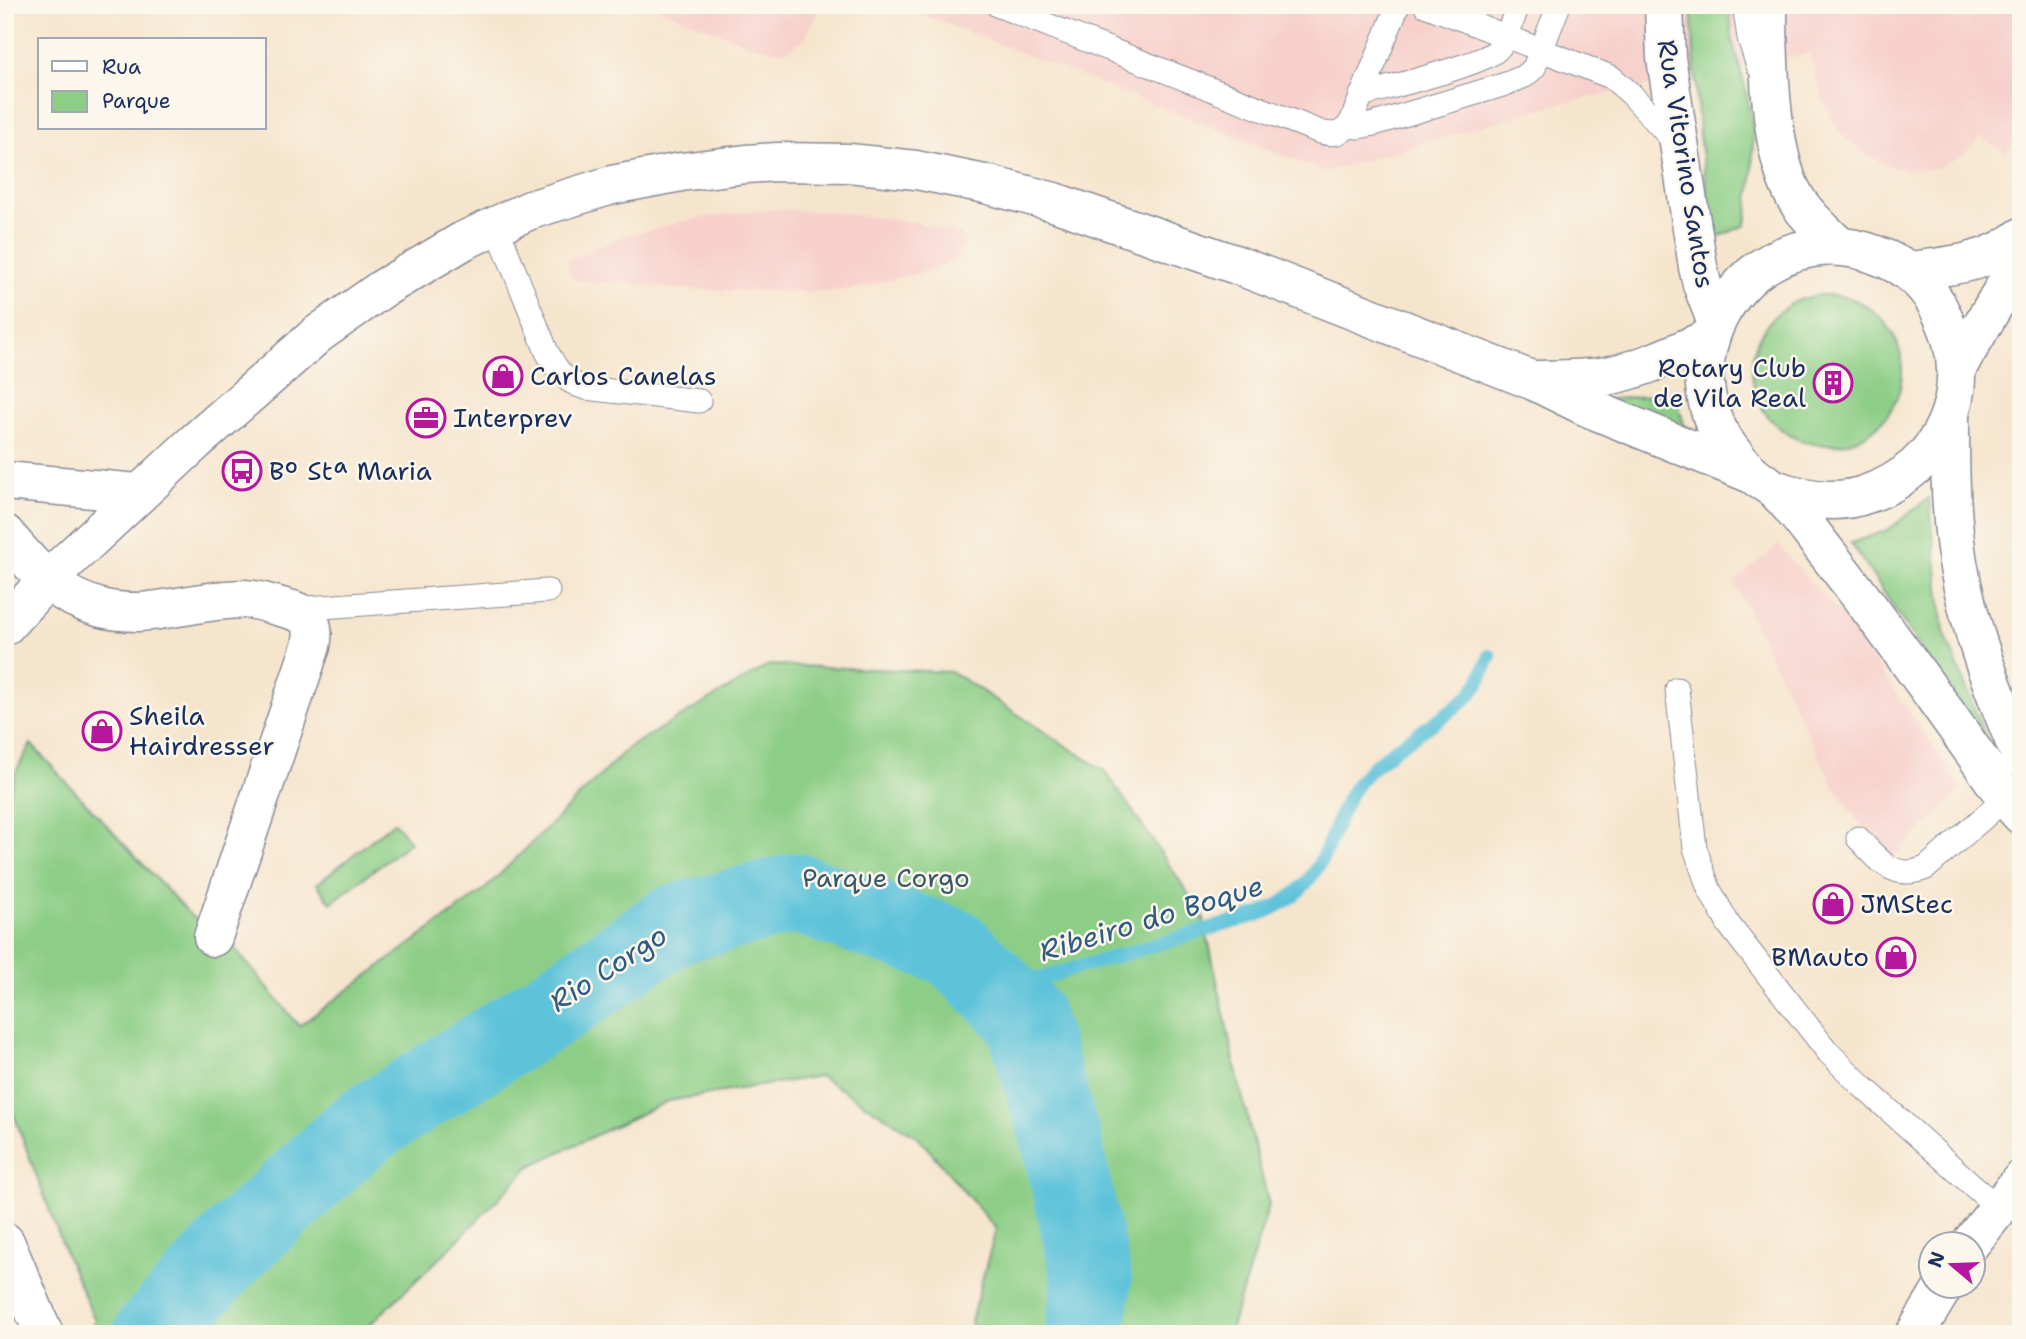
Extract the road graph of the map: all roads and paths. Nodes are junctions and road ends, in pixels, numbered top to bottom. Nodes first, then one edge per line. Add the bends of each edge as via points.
1 (997, 5) edge
2 (1398, 5) edge
3 (1425, 5) edge
4 (1518, 5) edge
5 (1559, 5) edge
6 (1664, 5) edge
7 (1744, 5) edge
8 (1768, 5) edge
9 (1506, 36) junction
10 (1542, 50) junction
11 (1361, 95) junction
12 (1773, 113) junction
13 (1349, 126) junction
14 (1680, 148) junction
15 (496, 225) junction
16 (2021, 237) edge
17 (1838, 245) junction
18 (2021, 259) edge
19 (1911, 271) junction
20 (1712, 329) junction
21 (1958, 368) junction
22 (1534, 380) junction
23 (699, 401) dead end
24 (1950, 416) junction
25 (5, 481) edge
26 (1764, 482) junction
27 (138, 493) junction
28 (5, 534) edge
29 (46, 582) junction
30 (548, 591) dead end
31 (290, 609) junction
32 (5, 626) edge
33 (1677, 689) dead end
34 (2021, 757) edge
35 (2013, 806) edge
36 (1858, 838) dead end
37 (213, 937) dead end
38 (2009, 1194) edge
39 (1981, 1230) edge
40 (5, 1242) edge
41 (1936, 1300) edge
42 (44, 1334) edge
43 (1915, 1334) edge

1 - 13 lane via 1320,132 1338,134
2 - 11 lane
3 - 9 lane
4 - 9 lane
5 - 10 lane
6 - 14 main road, Rua Vitorino Santos via 1666,58
7 - 12 lane
8 - 12 main road
9 - 10 lane
9 - 11 lane via 1494,54 1481,60
10 - 13 lane via 1531,72 1519,79 1374,124
10 - 14 lane via 1621,84
11 - 13 lane
12 - 17 main road via 1782,165 1793,195
14 - 20 main road, Rua Vitorino Santos
15 - 22 main road via 612,185 715,167 849,163 915,170 1091,214
15 - 23 lane via 547,352 568,381 585,388
15 - 27 main road via 432,258 338,319
16 - 19 main road via 1977,260
17 - 19 main road via 1875,254
17 - 20 main road via 1800,250 1766,264 1736,289
18 - 21 main road
19 - 21 main road via 1938,305 1952,335
20 - 22 main road via 1653,363 1606,376
20 - 26 main road via 1704,372 1709,407 1723,440
21 - 24 main road
22 - 26 main road
24 - 26 main road via 1931,451 1902,478 1865,495 1826,500 1795,496
24 - 34 main road via 1953,530 1965,597
25 - 27 main road
26 - 35 main road via 1826,552 1915,667
27 - 29 main road
28 - 29 main road
29 - 31 main road via 80,600 119,611 245,599
29 - 32 main road
30 - 31 lane
31 - 37 main road via 312,624 311,646
33 - 38 lane via 1695,848 1709,889 1729,926 1828,1052 1861,1085
35 - 36 lane via 1913,873 1896,872
38 - 39 main road
40 - 42 main road
41 - 43 main road

